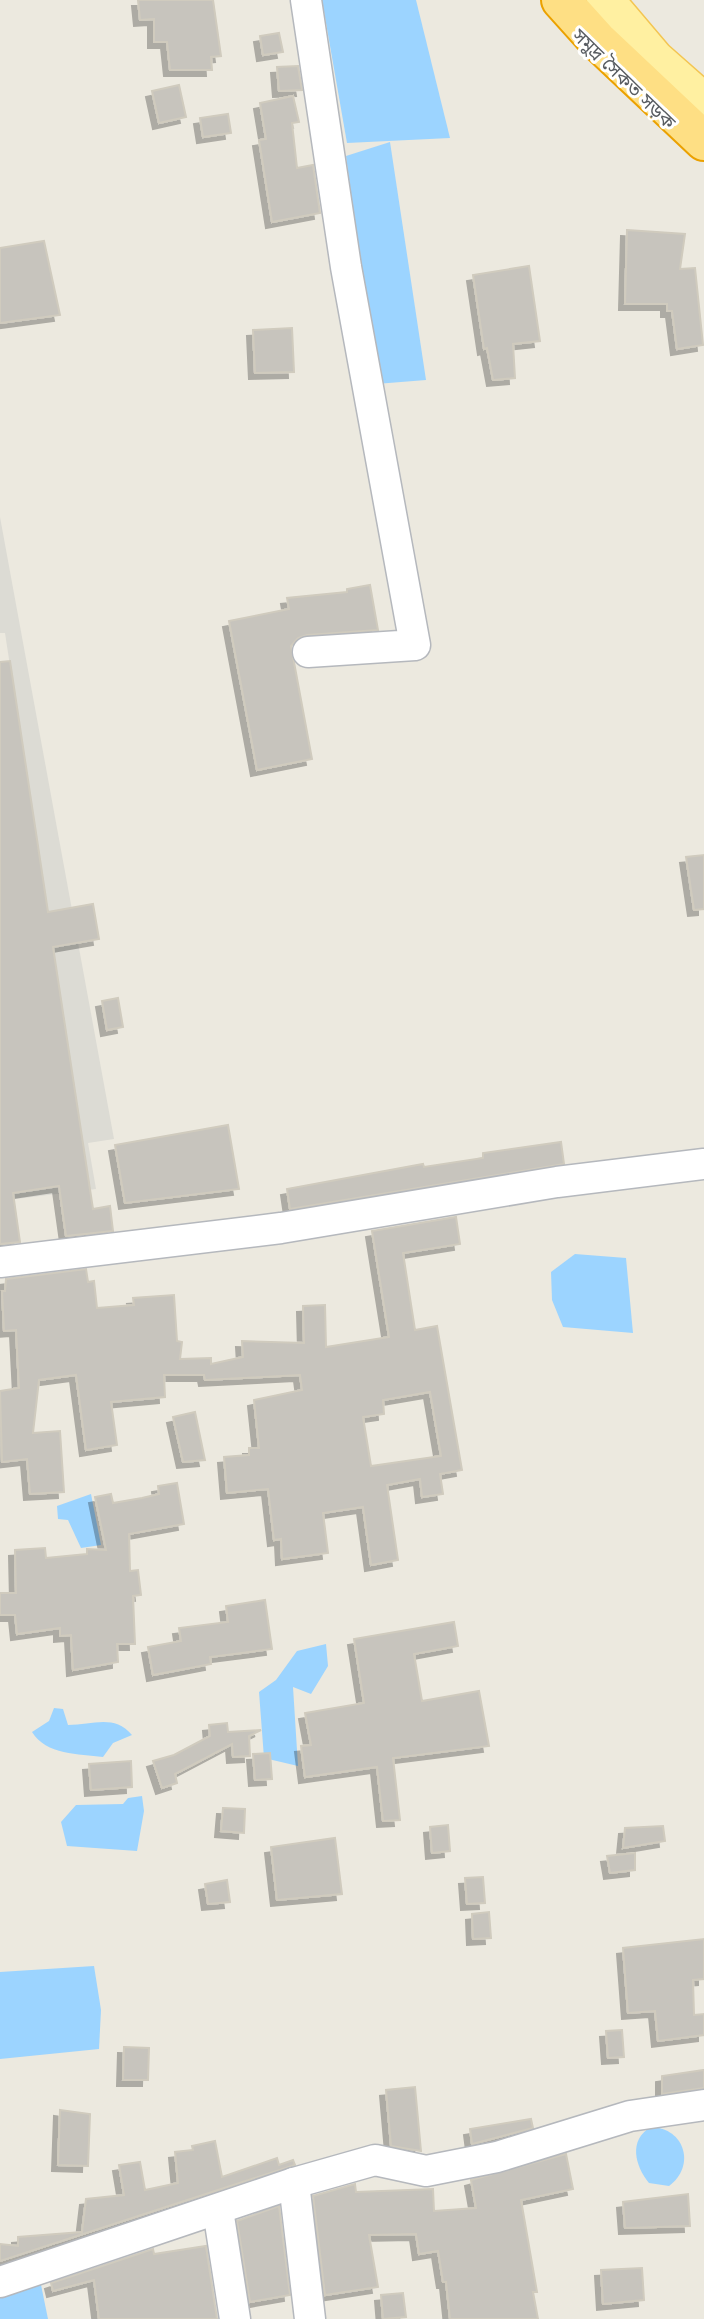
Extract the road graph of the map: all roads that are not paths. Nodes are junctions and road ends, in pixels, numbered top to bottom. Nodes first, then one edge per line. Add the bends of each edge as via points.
1 (306, 0) edge
2 (546, 0) edge
3 (561, 0) edge
4 (584, 0) edge
5 (605, 0) edge
6 (704, 102) edge
7 (704, 118) edge
8 (704, 141) edge
9 (704, 155) edge
10 (308, 652) dead end
11 (704, 1164) edge
12 (0, 1262) edge
13 (704, 2105) edge
14 (294, 2183) junction
15 (218, 2210) junction
16 (0, 2281) edge
17 (235, 2319) edge
18 (310, 2319) edge

1 - 10 street via 346,267 415,645
2 - 9 main road, সমুদ্র সৈকত সড়ক via 609,69
3 - 8 highway
4 - 7 highway
5 - 6 main road, সমুদ্র সৈকত সড়ক via 655,59
11 - 12 street via 557,1182 281,1228
13 - 14 street via 631,2116 497,2157 426,2171 375,2160
14 - 15 street
14 - 18 street
15 - 16 street
15 - 17 street

